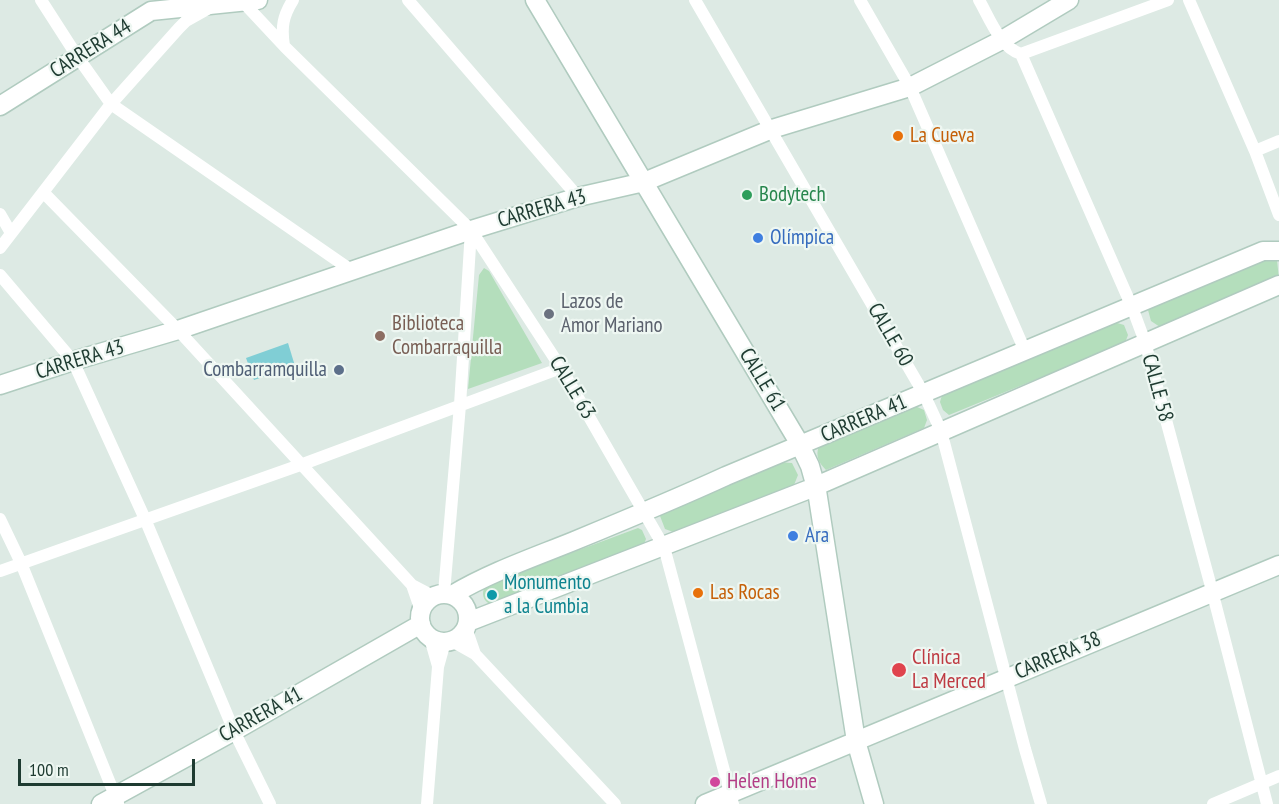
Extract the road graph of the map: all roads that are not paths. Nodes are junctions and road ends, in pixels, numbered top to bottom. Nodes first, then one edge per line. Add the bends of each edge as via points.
1 (41, 0) edge
2 (167, 0) edge
3 (292, 0) edge
4 (408, 0) edge
5 (535, 0) edge
6 (695, 0) edge
7 (860, 0) edge
8 (980, 0) edge
9 (1069, 0) edge
10 (1168, 0) edge
11 (1189, 0) edge
12 (250, 1) edge
13 (218, 4) junction
14 (151, 10) junction
15 (1002, 40) junction
16 (285, 47) junction
17 (1021, 54) junction
18 (77, 56) junction
19 (910, 87) junction
20 (111, 104) junction
21 (0, 106) edge
22 (771, 129) junction
23 (1279, 141) edge
24 (1255, 151) junction
25 (644, 182) junction
26 (43, 192) junction
27 (578, 197) junction
28 (0, 214) edge
29 (1279, 215) edge
30 (471, 230) junction
31 (11, 233) junction
32 (0, 248) edge
33 (1279, 251) edge
34 (351, 270) junction
35 (0, 275) edge
36 (1279, 285) edge
37 (1132, 307) junction
38 (178, 330) junction
39 (1144, 342) junction
40 (1025, 351) junction
41 (73, 360) junction
42 (561, 368) junction
43 (0, 385) edge
44 (924, 394) junction
45 (460, 405) junction
46 (941, 431) junction
47 (801, 446) junction
48 (303, 464) junction
49 (816, 486) junction
50 (645, 512) junction
51 (0, 519) edge
52 (145, 519) junction
53 (664, 548) junction
54 (21, 563) junction
55 (1279, 565) edge
56 (0, 571) edge
57 (412, 585) junction
58 (1212, 592) junction
59 (443, 595) junction
60 (467, 625) junction
61 (434, 631) junction
62 (475, 654) junction
63 (1007, 678) junction
64 (234, 731) junction
65 (856, 741) junction
66 (1279, 776) edge
67 (1261, 784) junction
68 (731, 798) edge
69 (111, 802) edge
70 (270, 804) edge
71 (427, 804) edge
72 (615, 804) edge
73 (705, 804) edge
74 (874, 804) edge
75 (1041, 804) edge
76 (1213, 804) edge
77 (1267, 804) edge

1 - 18 street
2 - 14 street
3 - 16 street via 284,15
4 - 27 street
5 - 25 street, CALLE 61
6 - 22 street, CALLE 60
7 - 19 street
8 - 15 street, CALLE 58
9 - 15 street, CARRERA 43
10 - 17 street
11 - 24 street
12 - 13 street, CARRERA 44
12 - 16 street, CALLE 63
13 - 14 street, CARRERA 44
13 - 20 street via 186,21
14 - 18 street, CARRERA 44
15 - 17 street, CALLE 58
15 - 19 street, CARRERA 43
16 - 30 street, CALLE 63
17 - 37 street, CALLE 58
18 - 20 street
18 - 21 street, CARRERA 44
19 - 22 street, CARRERA 43
19 - 40 street
20 - 26 street
20 - 34 street
22 - 25 street, CARRERA 43
22 - 44 street, CALLE 60
23 - 24 street
24 - 29 street
25 - 27 street, CARRERA 43
25 - 47 street, CALLE 61
26 - 31 street
26 - 38 street
27 - 30 street, CARRERA 43
28 - 31 street
30 - 34 street, CARRERA 43
30 - 42 street, CALLE 63
30 - 45 street
31 - 32 street
33 - 37 street, CARRERA 41 via 1263,251
34 - 38 street, CARRERA 43
35 - 41 street
36 - 39 street, CARRERA 41
37 - 39 street, CALLE 58
37 - 40 street, CARRERA 41
38 - 41 street, CARRERA 43
38 - 48 street
39 - 46 street, CARRERA 41
39 - 58 street, CALLE 58
40 - 44 street, CARRERA 41
41 - 43 street, CARRERA 43
41 - 52 street
42 - 45 street
42 - 50 street, CALLE 63
44 - 46 street, CALLE 60
44 - 47 street, CARRERA 41
45 - 48 street
45 - 59 street
46 - 49 street, CARRERA 41
46 - 63 street, CALLE 60
47 - 49 street, CALLE 61
47 - 50 street, CARRERA 41
48 - 52 street
48 - 57 street
49 - 53 street, CARRERA 41
49 - 65 street, CALLE 61
50 - 53 street, CALLE 63
50 - 59 street, CARRERA 41
51 - 54 street
52 - 54 street
52 - 64 street
53 - 60 street, CARRERA 41
53 - 68 street, CALLE 63
54 - 56 street
54 - 69 street
55 - 58 street, CARRERA 38
57 - 59 street
57 - 61 street
58 - 63 street, CARRERA 38
58 - 67 street, CALLE 58
59 - 60 street via 458,598 467,609
59 - 61 street via 423,605
60 - 61 street via 463,633
60 - 62 street
61 - 62 street
61 - 64 street, CARRERA 41
61 - 71 street via 438,667
62 - 72 street
63 - 65 street, CARRERA 38
63 - 75 street, CALLE 60
64 - 69 street, CARRERA 41
64 - 70 street
65 - 68 street, CARRERA 38
65 - 74 street, CALLE 61
66 - 67 street
67 - 76 street
67 - 77 street, CALLE 58
68 - 73 street, CARRERA 38

